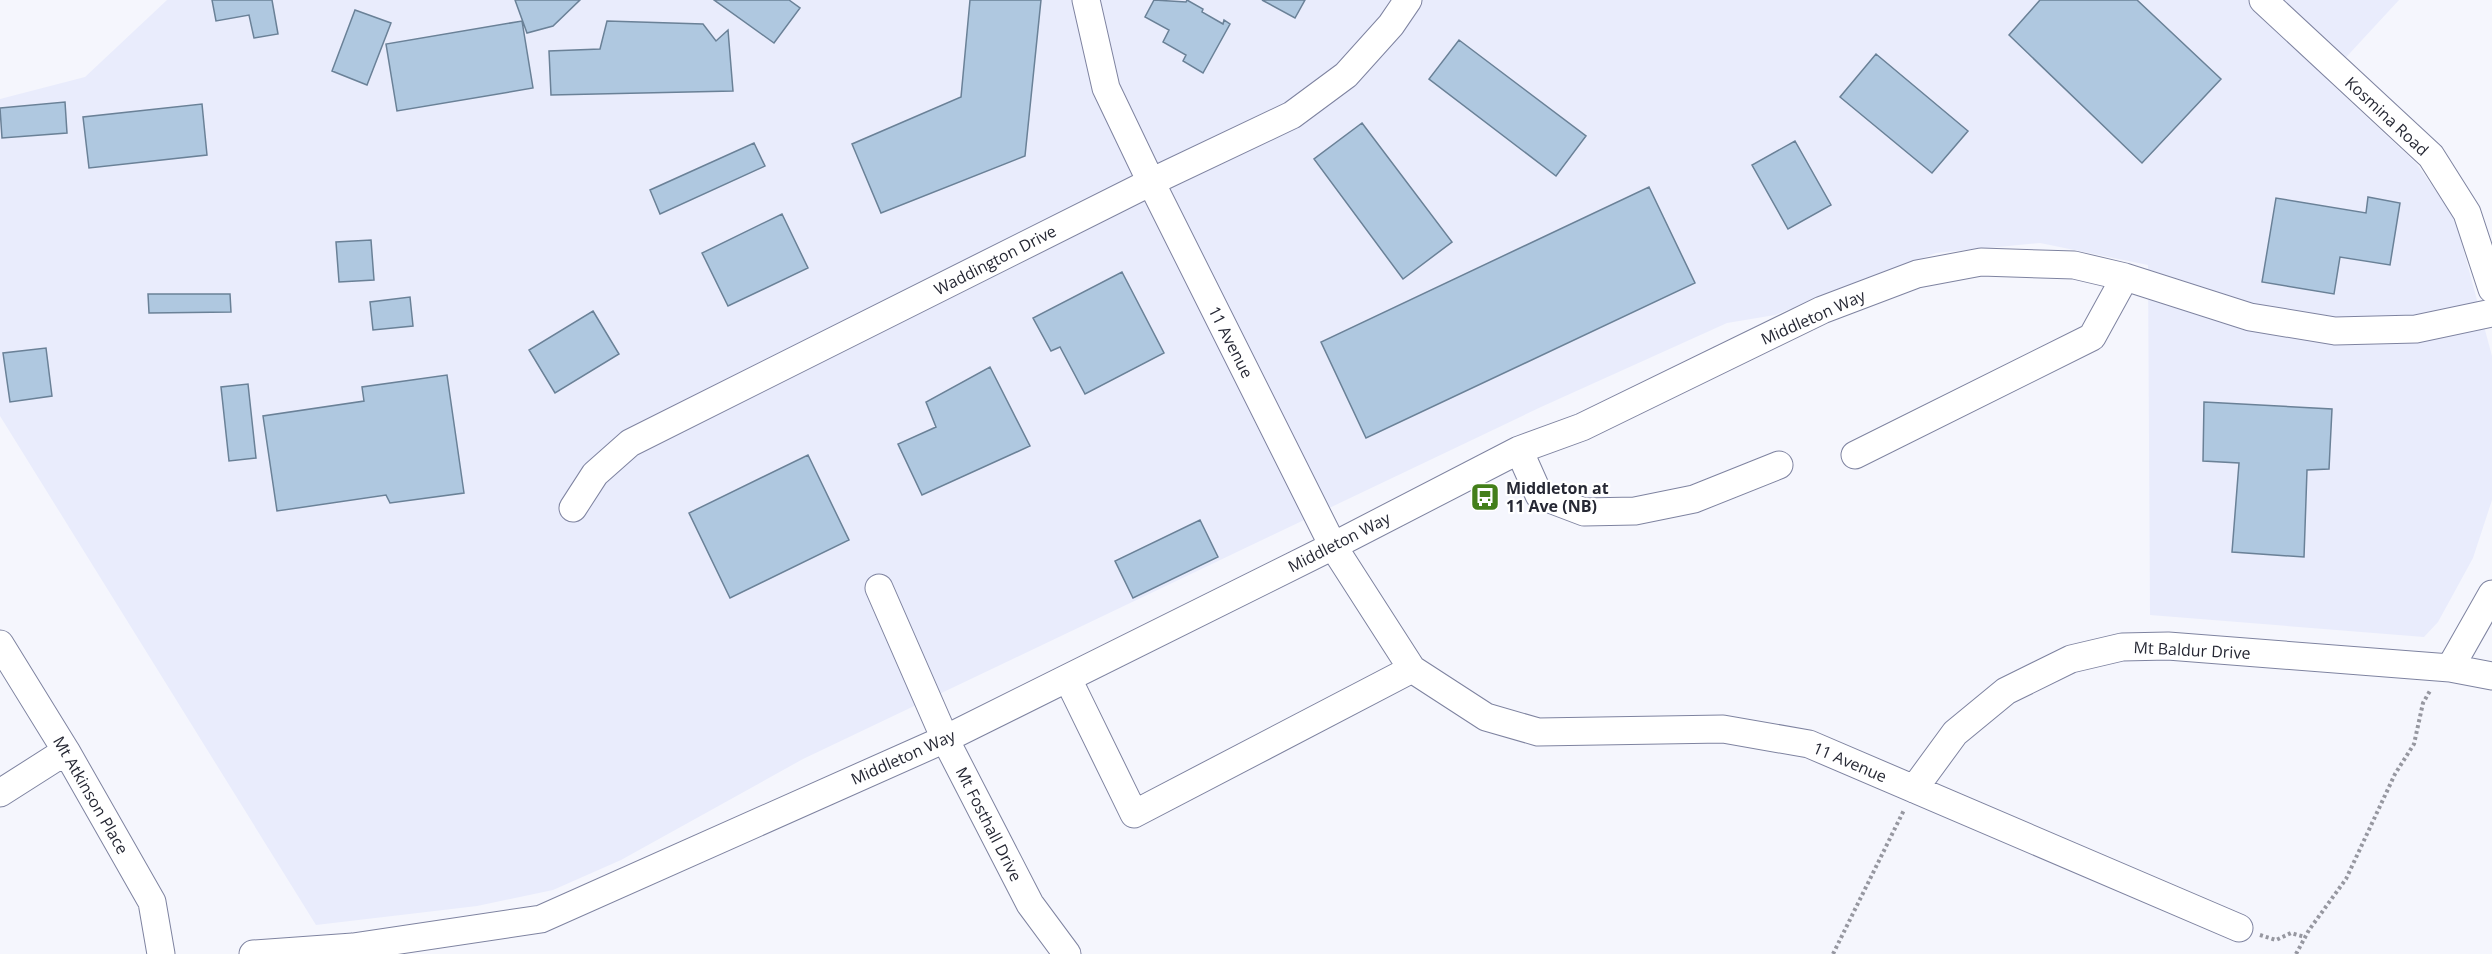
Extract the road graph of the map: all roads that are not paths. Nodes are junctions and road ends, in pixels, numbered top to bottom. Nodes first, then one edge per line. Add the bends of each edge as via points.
1 (1086, 0) edge
2 (1408, 0) edge
3 (2263, 0) edge
4 (1151, 182) junction
5 (2125, 277) junction
6 (2492, 289) edge
7 (2492, 312) edge
8 (1519, 450) junction
9 (1855, 455) dead end
10 (1779, 465) dead end
11 (573, 508) dead end
12 (1333, 546) junction
13 (879, 588) dead end
14 (2492, 594) edge
15 (0, 644) edge
16 (2450, 668) junction
17 (1412, 669) junction
18 (2492, 676) edge
19 (1068, 679) junction
20 (945, 739) junction
21 (66, 751) junction
22 (1914, 789) junction
23 (0, 793) edge
24 (2239, 928) road end
25 (161, 954) edge
26 (253, 954) edge
27 (1067, 954) edge

1 - 4 street, 11 Avenue via 1106,88
2 - 4 street, Waddington Drive via 1346,75 1292,115
3 - 6 street, Kosmina Road via 2431,156 2467,213
4 - 11 street, Waddington Drive via 630,443 595,474
4 - 12 street, 11 Avenue
5 - 7 street, Middleton Way via 2250,316 2335,331 2416,329
5 - 8 street, Middleton Way via 2074,265 1982,262 1917,274 1822,310 1582,427
5 - 9 street via 2092,337
8 - 10 street via 1539,495 1584,512 1635,511 1694,500
8 - 12 street, Middleton Way
12 - 17 street, 11 Avenue
12 - 19 street, Middleton Way
13 - 20 street, Mt Fosthall Drive
14 - 16 street
15 - 21 street, Mt Atkinson Place
16 - 18 street, Mt Baldur Drive
16 - 22 street, Mt Baldur Drive via 2168,646 2122,647 2071,659 2006,691 1955,733
17 - 19 street via 1134,814
17 - 22 street, 11 Avenue via 1486,717 1538,732 1723,729 1809,744
19 - 20 street, Middleton Way
20 - 26 street, Middleton Way via 541,919 353,947
20 - 27 street, Mt Fosthall Drive via 1030,904
21 - 23 street
21 - 25 street, Mt Atkinson Place via 152,902
22 - 24 street, 11 Avenue

